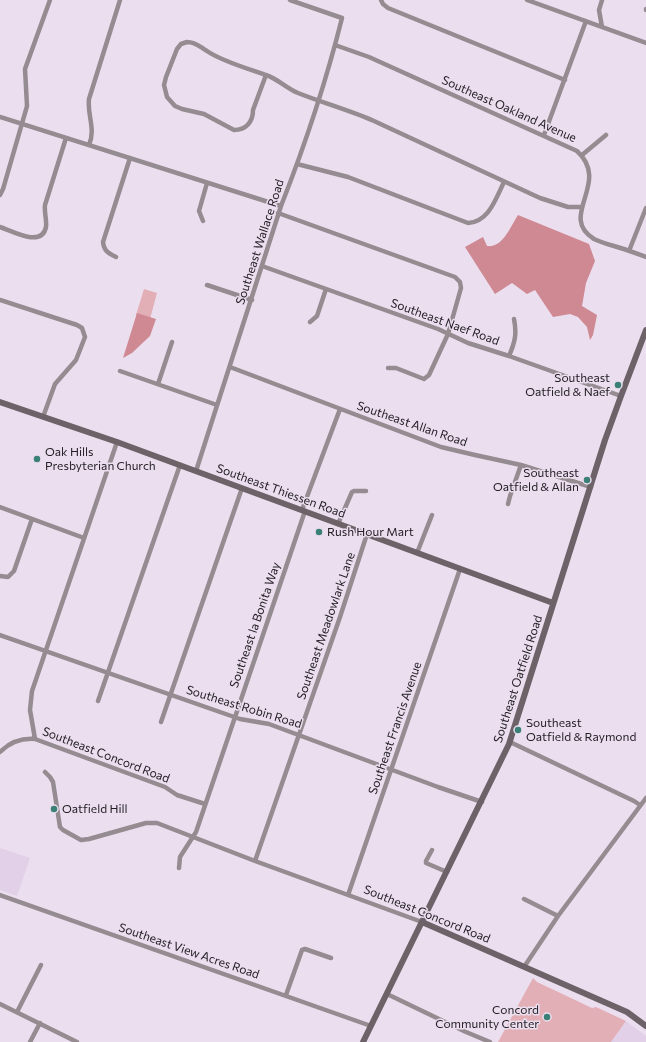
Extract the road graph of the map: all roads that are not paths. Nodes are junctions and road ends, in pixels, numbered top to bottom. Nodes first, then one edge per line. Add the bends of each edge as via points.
1 (50, 0) edge
2 (120, 0) edge
3 (290, 0) edge
4 (381, 0) edge
5 (527, 0) edge
6 (602, 0) edge
7 (586, 21) junction
8 (602, 27) junction
9 (646, 43) edge
10 (335, 45) junction
11 (266, 75) junction
12 (565, 80) junction
13 (318, 100) junction
14 (0, 117) edge
15 (22, 124) junction
16 (544, 135) junction
17 (606, 135) dead end
18 (66, 138) junction
19 (89, 145) junction
20 (582, 155) junction
21 (130, 158) junction
22 (298, 164) junction
23 (504, 182) junction
24 (207, 183) junction
25 (0, 195) edge
26 (281, 206) junction
27 (581, 207) junction
28 (646, 208) edge
29 (278, 213) junction
30 (203, 221) dead end
31 (0, 227) edge
32 (629, 251) junction
33 (116, 257) dead end
34 (646, 257) edge
35 (262, 266) junction
36 (207, 285) dead end
37 (326, 289) junction
38 (0, 300) edge
39 (252, 300) junction
40 (514, 319) dead end
41 (310, 322) dead end
42 (646, 330) edge
43 (448, 334) junction
44 (172, 342) dead end
45 (509, 356) junction
46 (230, 367) junction
47 (388, 368) dead end
48 (120, 371) dead end
49 (158, 384) junction
50 (621, 396) junction
51 (0, 402) edge
52 (217, 405) junction
53 (340, 409) junction
54 (43, 417) junction
55 (117, 442) junction
56 (180, 465) junction
57 (521, 465) junction
58 (196, 471) junction
59 (591, 487) junction
60 (242, 488) junction
61 (366, 491) dead end
62 (508, 504) dead end
63 (0, 507) edge
64 (304, 511) junction
65 (432, 515) dead end
66 (32, 519) junction
67 (338, 524) junction
68 (367, 534) junction
69 (84, 538) junction
70 (417, 553) junction
71 (460, 569) junction
72 (0, 576) edge
73 (553, 603) junction
74 (0, 635) edge
75 (46, 650) junction
76 (107, 673) junction
77 (171, 695) junction
78 (98, 701) dead end
79 (235, 717) junction
80 (161, 722) dead end
81 (299, 735) junction
82 (36, 739) junction
83 (510, 742) junction
84 (0, 752) edge
85 (391, 769) junction
86 (45, 772) dead end
87 (646, 798) edge
88 (482, 802) junction
89 (205, 804) junction
90 (640, 806) junction
91 (193, 837) junction
92 (432, 850) dead end
93 (255, 861) junction
94 (179, 868) dead end
95 (447, 872) junction
96 (0, 895) edge
97 (348, 895) junction
98 (524, 899) dead end
99 (558, 916) junction
100 (422, 922) junction
101 (331, 958) dead end
102 (41, 965) dead end
103 (524, 967) junction
104 (387, 994) junction
105 (286, 995) junction
106 (0, 1004) edge
107 (17, 1012) junction
108 (40, 1023) junction
109 (371, 1026) junction
110 (646, 1026) edge
111 (30, 1042) edge
112 (77, 1042) edge
113 (363, 1042) edge
114 (490, 1042) edge

1 - 15 street via 25,69 27,100
2 - 19 street via 89,99 88,110 93,130
3 - 10 street, Southeast Wallace Road via 342,18
4 - 12 street via 388,8
5 - 7 street
6 - 8 street via 599,10
7 - 8 street
7 - 12 street
8 - 9 street
10 - 13 street, Southeast Wallace Road
10 - 16 street, Southeast Oakland Avenue
11 - 11 street via 187,42 177,49 164,85 167,97 175,106 204,114 227,127 240,130 250,124
11 - 13 street via 292,90
12 - 16 street
13 - 22 street, Southeast Wallace Road
13 - 23 street via 374,121
14 - 15 street
15 - 18 street
15 - 25 street
16 - 20 street, Southeast Oakland Avenue
17 - 20 street
18 - 19 street
18 - 31 street via 45,205 46,229 43,234 29,238
19 - 21 street
20 - 27 street, Southeast Oakland Avenue via 588,165 590,177
21 - 24 street
21 - 33 street via 103,242 108,253
22 - 23 street via 348,177 468,223 478,222 488,213
22 - 26 street, Southeast Wallace Road
23 - 27 street via 554,203
24 - 26 street
24 - 30 street via 200,211
26 - 29 street, Southeast Wallace Road
27 - 32 street, Southeast Oakland Avenue via 582,222 589,235 598,241
28 - 32 street
29 - 35 street, Southeast Wallace Road
29 - 43 street via 455,277 461,288
32 - 34 street, Southeast Oakland Avenue
35 - 37 street, Southeast Naef Road
35 - 39 street, Southeast Wallace Road
36 - 39 street
37 - 41 street via 317,316
37 - 43 street, Southeast Naef Road
38 - 54 street via 77,325 85,332 78,356 55,384
39 - 46 street, Southeast Wallace Road
40 - 45 street via 516,335
42 - 50 main road, Southeast Oatfield Road
43 - 45 street, Southeast Naef Road
43 - 47 street via 429,375 424,379 396,368
44 - 49 street
45 - 50 street, Southeast Naef Road
46 - 52 street, Southeast Wallace Road
46 - 53 street, Southeast Allan Road
48 - 49 street
49 - 52 street
50 - 59 main road, Southeast Oatfield Road
51 - 54 main road, Southeast Thiessen Road
52 - 58 street, Southeast Wallace Road
53 - 57 street, Southeast Allan Road via 449,449
53 - 64 street, Southeast la Bonita Way
54 - 55 main road, Southeast Thiessen Road
55 - 56 main road, Southeast Thiessen Road
55 - 69 street
56 - 58 main road, Southeast Thiessen Road
56 - 76 street
57 - 59 street, Southeast Allan Road
57 - 62 street
58 - 60 main road, Southeast Thiessen Road
59 - 73 main road, Southeast Oatfield Road
60 - 64 main road, Southeast Thiessen Road
60 - 77 street
61 - 67 street via 352,492
63 - 66 street
64 - 67 main road, Southeast Thiessen Road
64 - 79 street, Southeast la Bonita Way
65 - 70 street
66 - 69 street
66 - 72 street via 14,571 8,577
67 - 68 main road, Southeast Thiessen Road
68 - 70 main road, Southeast Thiessen Road
68 - 81 street, Southeast Meadowlark Lane
69 - 75 street
70 - 71 main road, Southeast Thiessen Road
71 - 73 main road, Southeast Thiessen Road
71 - 85 street, Southeast Francis Avenue
73 - 83 main road, Southeast Oatfield Road
74 - 75 street, Southeast Robin Road
75 - 76 street, Southeast Robin Road
75 - 82 street via 30,700 31,720
76 - 77 street, Southeast Robin Road
76 - 78 street
77 - 79 street, Southeast Robin Road
77 - 80 street
79 - 81 street, Southeast Robin Road via 269,724
79 - 89 street, Southeast la Bonita Way
81 - 85 street, Southeast Robin Road
81 - 93 street, Southeast Meadowlark Lane
82 - 84 street, Southeast Concord Road via 16,741
82 - 89 street, Southeast Concord Road
83 - 88 main road, Southeast Oatfield Road
83 - 90 street
85 - 88 street, Southeast Robin Road
85 - 97 street, Southeast Francis Avenue
86 - 91 street, Southeast Concord Road via 53,782 60,827 81,840 146,822 153,822
87 - 90 street
88 - 95 main road, Southeast Oatfield Road
89 - 91 street, Southeast la Bonita Way
90 - 99 street
91 - 93 street, Southeast Concord Road
91 - 94 street, Southeast la Bonita Way via 180,857
92 - 95 street via 426,863
93 - 97 street, Southeast Concord Road
95 - 100 main road, Southeast Oatfield Road
96 - 105 street, Southeast View Acres Road
97 - 100 street, Southeast Concord Road
98 - 99 street
99 - 103 street
100 - 103 main road, Southeast Concord Road
100 - 104 main road, Southeast Oatfield Road
101 - 105 street via 302,950
102 - 107 street
103 - 110 main road, Southeast Concord Road via 627,1012
104 - 109 main road, Southeast Oatfield Road
104 - 114 street
105 - 109 street, Southeast View Acres Road
106 - 107 street
107 - 108 street
108 - 111 street
108 - 112 street
109 - 113 main road, Southeast Oatfield Road

